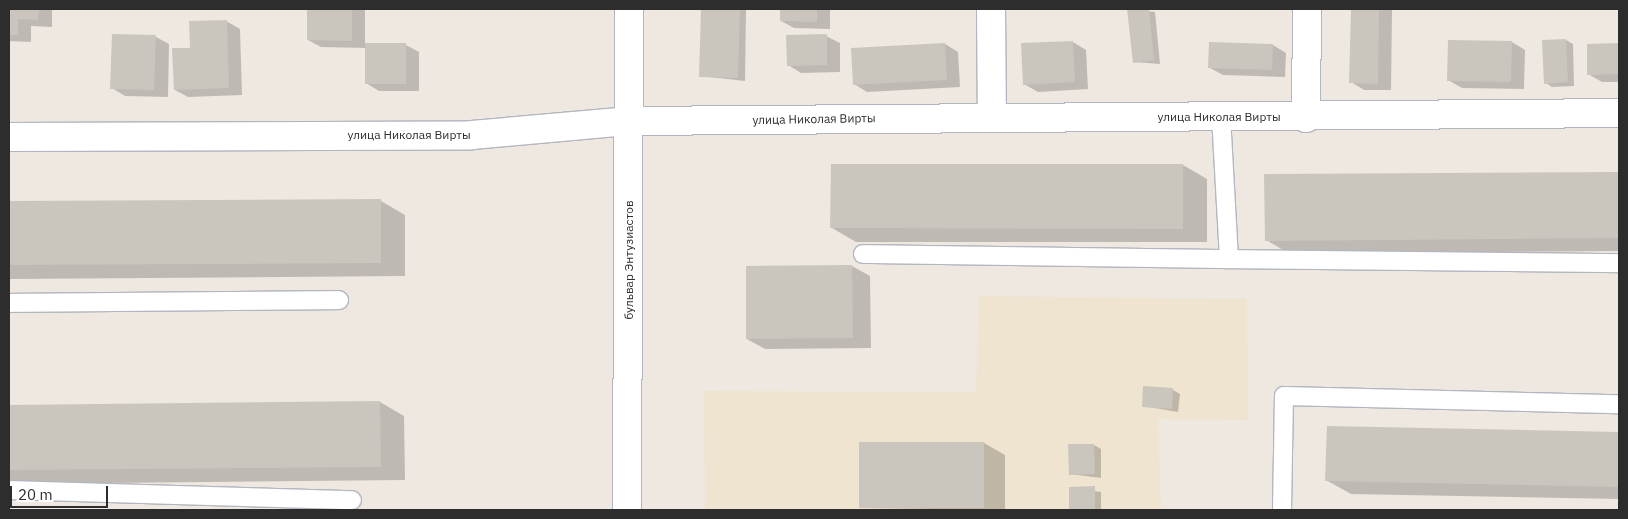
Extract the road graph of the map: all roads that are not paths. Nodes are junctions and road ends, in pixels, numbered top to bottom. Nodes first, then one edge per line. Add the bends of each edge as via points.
1 (629, 9) edge
2 (991, 9) edge
3 (1307, 9) edge
4 (1619, 113) edge
5 (1221, 116) junction
6 (992, 117) junction
7 (1306, 118) junction
8 (630, 121) junction
9 (9, 137) edge
10 (863, 254) dead end
11 (1229, 259) junction
12 (1619, 263) edge
13 (339, 300) dead end
14 (9, 303) edge
15 (1619, 404) edge
16 (9, 490) edge
17 (352, 500) dead end
18 (627, 510) edge
19 (1282, 510) edge

1 - 8 street, бульвар Энтузиастов
2 - 6 street
3 - 7 street
4 - 7 street, улица Николая Вирты
5 - 6 street, улица Николая Вирты
5 - 7 street, улица Николая Вирты
5 - 11 lane
6 - 8 street, улица Николая Вирты
8 - 9 street, улица Николая Вирты via 472,135
8 - 18 street, бульвар Энтузиастов
10 - 11 lane
11 - 12 lane
13 - 14 lane
15 - 19 lane via 1284,396
16 - 17 lane

